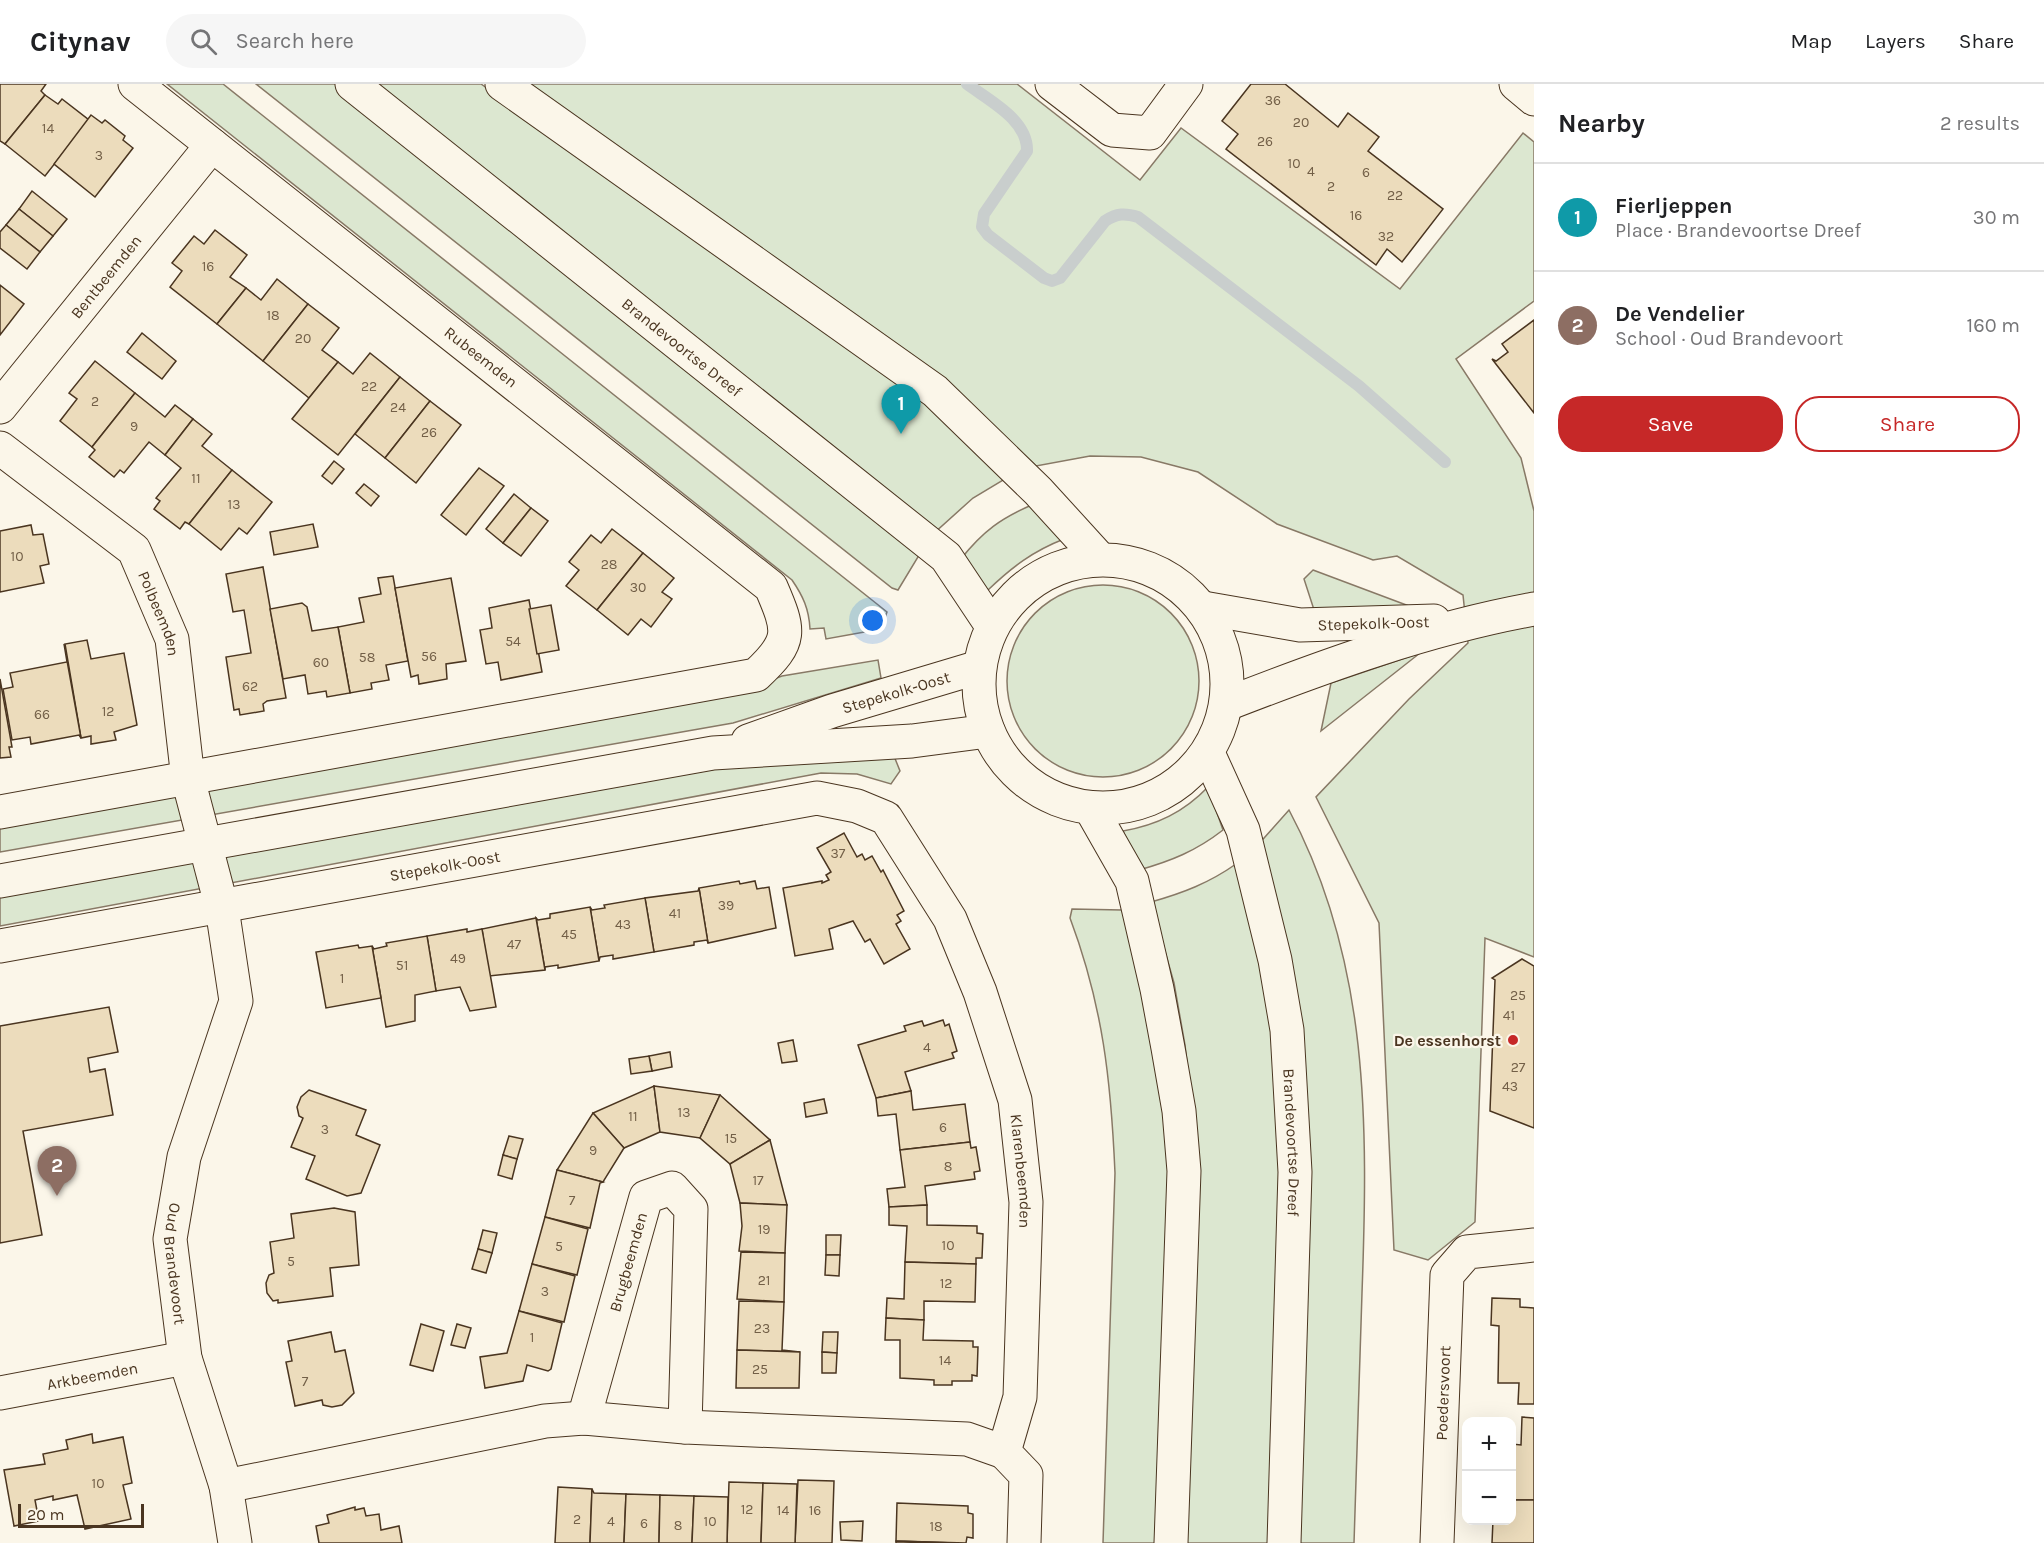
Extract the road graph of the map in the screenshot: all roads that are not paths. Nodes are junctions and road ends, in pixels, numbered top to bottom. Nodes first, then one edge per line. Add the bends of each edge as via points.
1 (135, 84) edge
2 (352, 84) edge
3 (502, 84) edge
4 (1052, 84) edge
5 (1186, 84) edge
6 (1516, 84) edge
7 (1534, 99) edge
8 (212, 145) junction
9 (0, 407) edge
10 (0, 448) edge
11 (1100, 559) junction
12 (1203, 608) junction
13 (1534, 609) edge
14 (1475, 620) junction
15 (992, 626) junction
16 (979, 667) junction
17 (1227, 704) junction
18 (988, 731) junction
19 (713, 753) junction
20 (1208, 753) junction
21 (188, 779) junction
22 (1091, 808) junction
23 (0, 812) edge
24 (885, 818) joint
25 (207, 844) junction
26 (0, 881) edge
27 (222, 908) junction
28 (0, 946) edge
29 (1534, 1245) edge
30 (185, 1358) junction
31 (0, 1393) edge
32 (584, 1418) junction
33 (685, 1427) junction
34 (1005, 1452) junction
35 (226, 1486) junction
36 (235, 1543) edge
37 (1024, 1543) edge
38 (1171, 1543) edge
39 (1284, 1543) edge
40 (1437, 1543) edge

1 - 8 street, Rubeemden
2 - 15 street, Brandevoortse Dreef via 946,557
3 - 11 street via 935,391 1038,490
4 - 5 street via 1112,130 1150,133
6 - 7 street
8 - 9 street, Bentbeemden
8 - 21 street, Rubeemden via 771,587 786,622 780,653 756,675
10 - 21 street, Polbeemden via 134,550 172,639
11 - 12 street via 1139,564 1166,576
11 - 15 street via 1057,567 1047,573 1019,591
12 - 14 street, Stepekolk-Oost via 1300,625
12 - 17 street via 1225,654
13 - 14 street, Stepekolk-Oost
14 - 17 street, Stepekolk-Oost via 1308,673
15 - 16 street
16 - 18 street via 979,700
16 - 19 street, Stepekolk-Oost via 832,711
17 - 20 street
18 - 19 street, Stepekolk-Oost via 912,741
18 - 22 street via 1005,761 1028,784 1058,800
19 - 25 street, Stepekolk-Oost
20 - 22 street via 1186,778 1157,797 1125,807
20 - 39 street, Brandevoortse Dreef via 1243,830 1275,960 1287,1030 1295,1172
21 - 23 street
21 - 25 street, Polbeemden
22 - 38 street via 1132,881 1158,989 1179,1111 1184,1171
24 - 27 street, Stepekolk-Oost via 857,806 817,798
24 - 34 street, Klarenbeemden via 950,919 980,992 1015,1100 1026,1202 1020,1397
25 - 26 street, Stepekolk-Oost
25 - 27 street, Oud Brandevoort
27 - 28 street, Stepekolk-Oost
27 - 30 street, Oud Brandevoort via 236,1001 184,1157 170,1239
29 - 40 street, Poedersvoort via 1467,1252 1447,1275
30 - 31 street, Arkbeemden
30 - 35 street, Oud Brandevoort
32 - 33 street
32 - 33 street, Brugbeemden via 646,1197 672,1188 691,1209
32 - 35 street via 545,1421
33 - 34 street via 968,1439
34 - 37 street via 1026,1475
35 - 36 street, Oud Brandevoort

